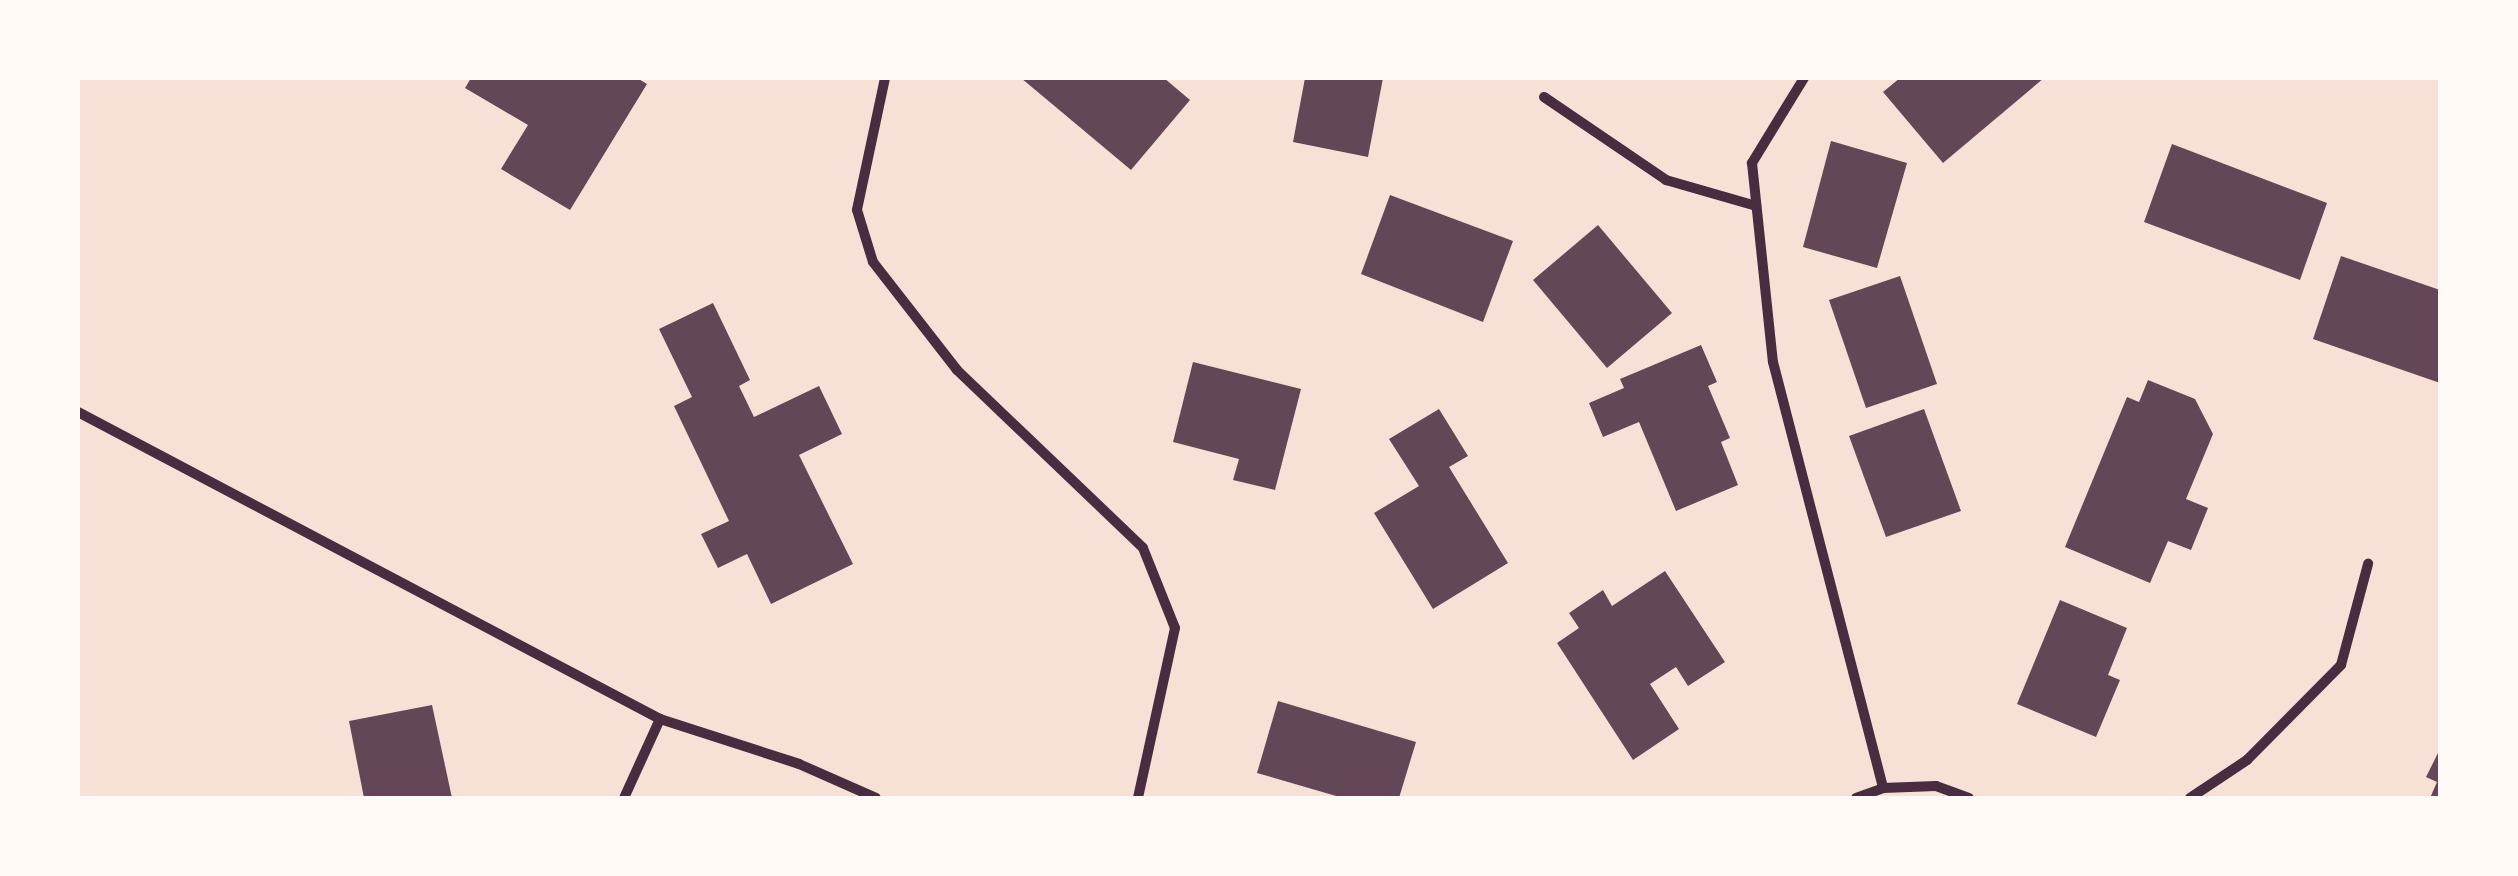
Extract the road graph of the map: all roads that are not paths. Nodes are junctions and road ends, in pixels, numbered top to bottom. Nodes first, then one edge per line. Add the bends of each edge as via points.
1 (885, 78) edge
2 (1804, 78) edge
3 (1544, 97) dead end
4 (1756, 206) junction
5 (78, 412) edge
6 (2368, 564) dead end
7 (660, 719) junction
8 (1883, 788) junction
9 (624, 798) edge
10 (876, 798) edge
11 (1138, 798) edge
12 (1856, 798) edge
13 (1969, 798) edge
14 (2190, 798) edge

1 - 11 street via 857,210 873,262 957,370 1143,548 1175,628
2 - 4 street via 1752,163
3 - 4 street via 1666,180
4 - 8 street via 1773,362
5 - 7 street
6 - 14 street via 2341,664 2247,760
7 - 9 street
7 - 10 street via 799,764
8 - 12 street
8 - 13 street via 1936,786

